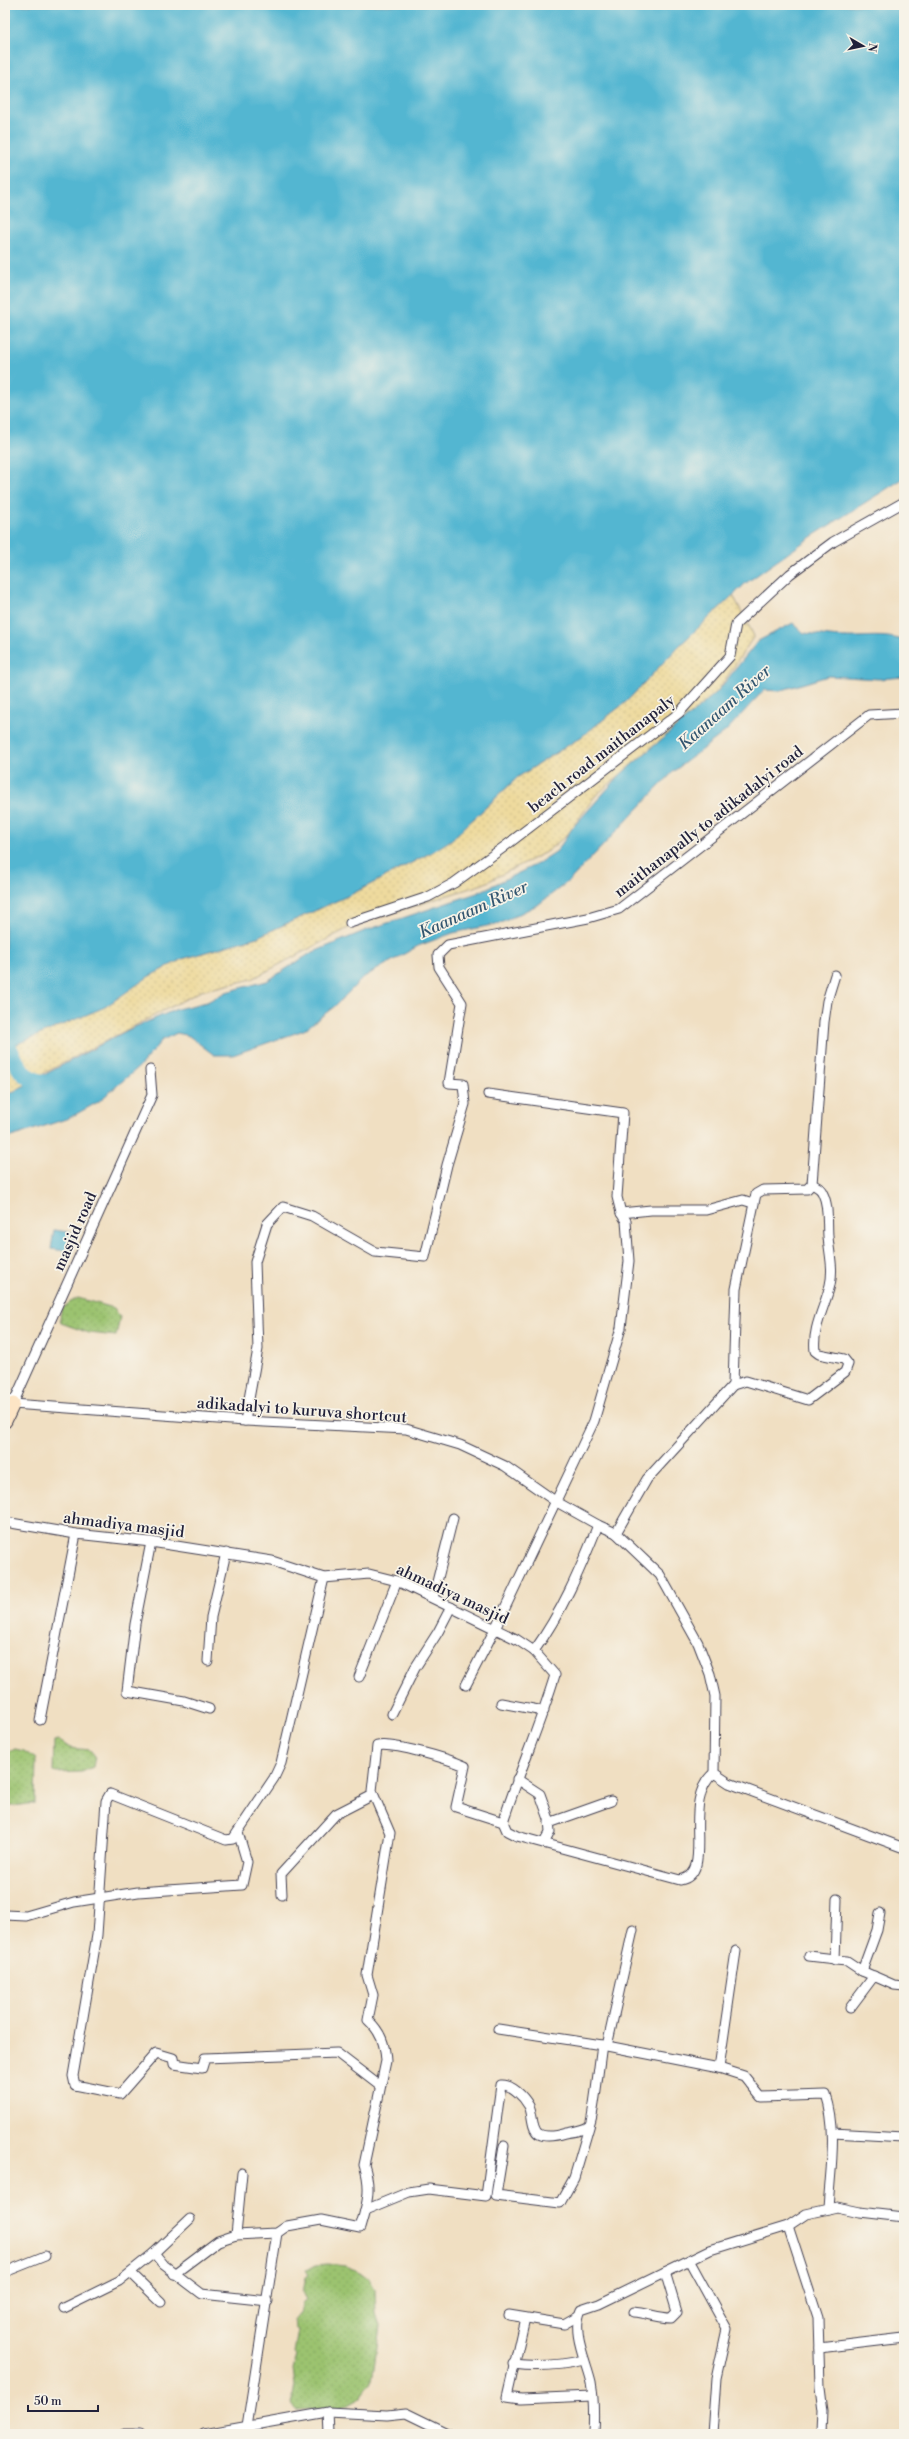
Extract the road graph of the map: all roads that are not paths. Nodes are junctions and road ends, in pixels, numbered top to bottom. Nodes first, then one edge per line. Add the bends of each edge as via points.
1 (904, 502) edge
2 (904, 713) edge
3 (350, 923) dead end
4 (835, 975) dead end
5 (150, 1070) dead end
6 (488, 1094) dead end
7 (812, 1184) junction
8 (753, 1202) junction
9 (621, 1213) junction
10 (733, 1385) junction
11 (9, 1400) edge
12 (5, 1421) edge
13 (245, 1421) junction
14 (555, 1502) junction
15 (453, 1518) dead end
16 (5, 1522) edge
17 (598, 1526) junction
18 (616, 1533) junction
19 (76, 1534) junction
20 (151, 1542) junction
21 (226, 1553) junction
22 (324, 1578) junction
23 (397, 1581) junction
24 (433, 1598) junction
25 (451, 1607) junction
26 (495, 1629) junction
27 (534, 1651) junction
28 (208, 1661) dead end
29 (359, 1677) dead end
30 (466, 1685) dead end
31 (501, 1703) dead end
32 (209, 1709) dead end
33 (544, 1711) junction
34 (392, 1714) dead end
35 (40, 1720) dead end
36 (714, 1773) junction
37 (517, 1779) junction
38 (373, 1795) junction
39 (610, 1801) dead end
40 (503, 1822) junction
41 (549, 1823) junction
42 (238, 1832) junction
43 (544, 1843) junction
44 (904, 1848) edge
45 (282, 1895) dead end
46 (100, 1898) junction
47 (837, 1899) dead end
48 (880, 1913) dead end
49 (5, 1915) edge
50 (633, 1930) dead end
51 (736, 1951) dead end
52 (809, 1956) dead end
53 (835, 1959) junction
54 (862, 1971) junction
55 (874, 1976) junction
56 (904, 1986) edge
57 (850, 2008) dead end
58 (498, 2029) dead end
59 (604, 2046) junction
60 (718, 2068) junction
61 (380, 2086) junction
62 (589, 2127) junction
63 (833, 2134) junction
64 (904, 2137) edge
65 (504, 2146) dead end
66 (242, 2173) dead end
67 (496, 2195) junction
68 (486, 2196) junction
69 (828, 2209) junction
70 (365, 2210) junction
71 (904, 2217) edge
72 (190, 2219) dead end
73 (788, 2226) junction
74 (277, 2233) junction
75 (236, 2235) junction
76 (154, 2253) junction
77 (45, 2256) dead end
78 (688, 2260) junction
79 (5, 2272) edge
80 (665, 2272) junction
81 (131, 2273) junction
82 (174, 2274) junction
83 (268, 2301) junction
84 (161, 2302) dead end
85 (64, 2308) dead end
86 (634, 2312) dead end
87 (509, 2315) dead end
88 (578, 2316) junction
89 (525, 2318) junction
90 (904, 2338) edge
91 (819, 2348) junction
92 (584, 2360) junction
93 (512, 2364) junction
94 (592, 2396) junction
95 (328, 2412) junction
96 (247, 2426) junction
97 (124, 2434) edge
98 (140, 2434) edge
99 (204, 2434) edge
100 (329, 2434) edge
101 (449, 2434) edge
102 (593, 2434) edge
103 (712, 2434) edge
104 (822, 2434) edge

1 - 3 street, beach road maithanapaly via 833,542 790,574 736,624 730,656 679,712 504,847 454,883 428,897
2 - 13 street, maithanapally to adikadalyi road via 869,714 619,909 588,918 448,945 438,955 439,967 462,1003 449,1083 463,1084 465,1104 425,1257 375,1252 312,1216 283,1207 267,1224 255,1262 258,1349
4 - 7 street via 824,1022
5 - 11 street, masjid road via 152,1095
6 - 9 street via 623,1112 617,1196
7 - 8 street via 807,1189 763,1190 756,1194
7 - 10 street via 821,1189 824,1196 832,1259 830,1285 821,1309 815,1351 844,1359 848,1364 846,1372 808,1400 746,1381
8 - 9 street via 743,1200 706,1210
8 - 10 street via 736,1289
9 - 14 street via 626,1221 629,1261 621,1328 594,1421
10 - 18 street via 647,1479
11 - 12 street
11 - 13 street, adikadalyi to kuruva shortcut
13 - 14 street, adikadalyi to kuruva shortcut via 406,1429 460,1445 505,1466
14 - 17 street, adikadalyi to kuruva shortcut
14 - 26 street
15 - 24 street
16 - 19 street, ahmadiya masjid
17 - 18 street, adikadalyi to kuruva shortcut
17 - 27 street via 575,1584
18 - 36 street, adikadalyi to kuruva shortcut via 660,1575 698,1643 715,1696
19 - 20 street, ahmadiya masjid
19 - 35 street
20 - 21 street, ahmadiya masjid
20 - 32 street via 135,1624 127,1691 184,1701
21 - 22 street, ahmadiya masjid via 272,1561
21 - 28 street via 211,1617
22 - 23 street, ahmadiya masjid via 369,1574
22 - 42 street via 281,1763
23 - 24 street, ahmadiya masjid
23 - 29 street
24 - 25 street, ahmadiya masjid
25 - 26 street, ahmadiya masjid
25 - 34 street via 414,1668
26 - 27 street, ahmadiya masjid
26 - 30 street
27 - 33 street, ahmadiya masjid via 555,1675
31 - 33 street
33 - 37 street, ahmadiya masjid
36 - 43 street via 706,1780 700,1792 697,1805 698,1855 695,1871 688,1878 680,1880
36 - 44 street via 729,1783
37 - 40 street, ahmadiya masjid
37 - 41 street via 540,1794
38 - 40 street via 376,1749 381,1745 419,1752 465,1766 456,1807
38 - 45 street via 336,1814 280,1874
38 - 61 street via 390,1833 367,1975 373,1995 368,2020 379,2031 385,2046 386,2061
39 - 41 street
40 - 43 street via 507,1831
41 - 43 street via 550,1832
42 - 46 street via 247,1862 242,1885
42 - 46 street via 233,1839 226,1840 110,1794 106,1801
46 - 49 street via 74,1902 26,1916
46 - 61 street via 97,1935 73,2076 75,2085 120,2094 156,2053 174,2058 174,2064 202,2068 205,2058 337,2053
47 - 53 street
48 - 54 street via 877,1930
50 - 59 street
51 - 60 street
52 - 53 street
53 - 54 street via 847,1961
54 - 55 street
55 - 56 street via 894,1985
55 - 57 street
58 - 59 street
59 - 60 street
59 - 62 street via 594,2090 593,2120
60 - 63 street via 744,2076 761,2097 826,2095 831,2109
61 - 70 street via 364,2165 369,2181
62 - 67 street via 574,2178 560,2203
62 - 68 street via 565,2134 539,2134 529,2106 512,2087 501,2085
63 - 64 street
63 - 69 street
65 - 67 street
66 - 75 street
67 - 68 street
68 - 70 street via 428,2189 409,2192
69 - 71 street via 837,2207
69 - 73 street via 806,2214
70 - 74 street via 360,2228 321,2220 287,2226
72 - 76 street
73 - 78 street via 710,2250
73 - 91 street via 818,2318
74 - 75 street
74 - 83 street
75 - 82 street via 218,2241
76 - 81 street
76 - 82 street
77 - 79 street
78 - 80 street
78 - 103 street via 727,2329 716,2379
80 - 86 street via 677,2312 672,2318 657,2318 646,2313
80 - 88 street via 599,2304 590,2305 581,2310
81 - 84 street
81 - 85 street
82 - 83 street via 189,2282 202,2294
83 - 96 street
87 - 89 street
88 - 89 street via 564,2324
88 - 92 street
89 - 93 street
90 - 91 street
91 - 104 street
92 - 93 street via 563,2366
92 - 94 street
93 - 94 street via 507,2397 521,2399
94 - 102 street
95 - 96 street
95 - 100 street
95 - 101 street via 387,2415 406,2413
96 - 99 street
97 - 98 street

